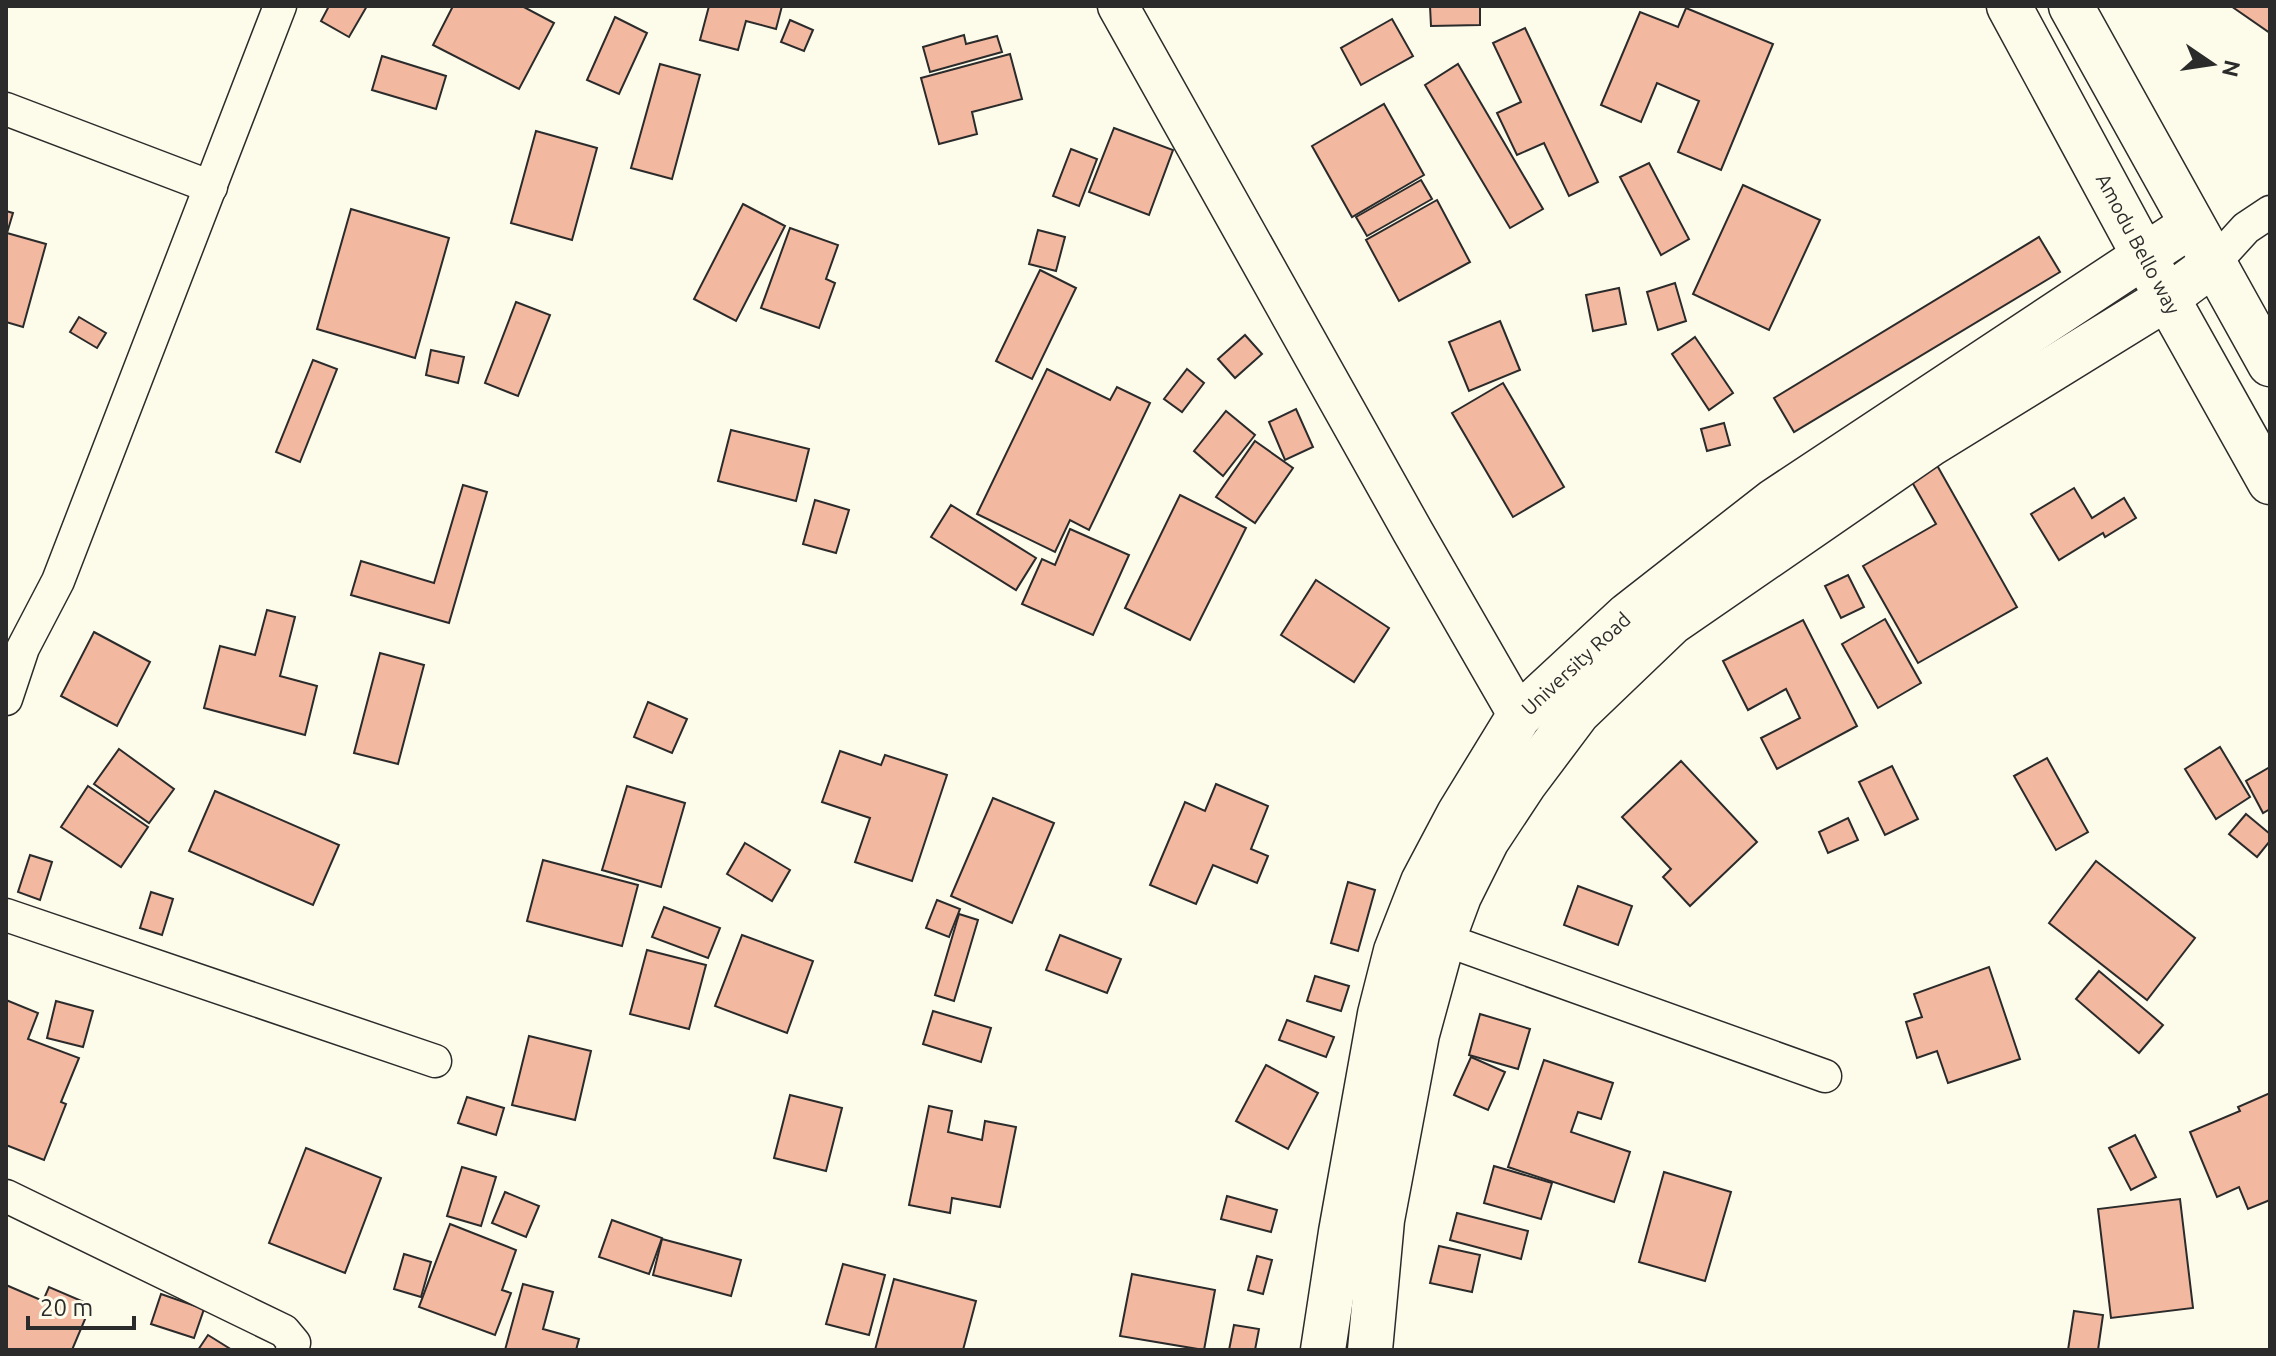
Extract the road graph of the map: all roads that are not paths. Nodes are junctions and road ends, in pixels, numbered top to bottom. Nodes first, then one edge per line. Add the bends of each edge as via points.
1 (280, 6) edge
2 (1118, 6) edge
3 (2009, 6) edge
4 (2071, 6) edge
5 (6, 109) edge
6 (211, 187) junction
7 (2258, 220) edge
8 (2191, 225) junction
9 (2146, 256) junction
10 (2214, 263) junction
11 (2167, 298) junction
12 (2270, 364) edge
13 (2270, 482) edge
14 (14, 645) edge
15 (6, 699) edge
16 (1519, 716) junction
17 (6, 915) edge
18 (1443, 939) junction
19 (435, 1061) dead end
20 (1825, 1076) dead end
21 (6, 1196) edge
22 (292, 1350) edge
23 (1323, 1350) edge
24 (1370, 1350) edge

1 - 6 street
2 - 16 street
3 - 9 main road, Amodu Bello way
4 - 8 main road
5 - 6 street
6 - 14 street via 58,581
7 - 8 street
7 - 10 street
8 - 9 main road, University Road
8 - 10 main road
9 - 11 main road, Amodu Bello way
9 - 16 main road, University Road via 1774,501 1628,615
10 - 11 main road, University Road
10 - 12 main road
11 - 13 main road, Amodu Bello way
11 - 18 main road, University Road via 1932,443 1671,623 1578,712 1524,784 1487,840
14 - 15 street
16 - 23 main road, University Road via 1423,882 1396,951 1380,1014
17 - 19 street
18 - 20 street
18 - 24 main road, University Road via 1417,1034 1382,1220
21 - 22 street via 284,1331 294,1343

